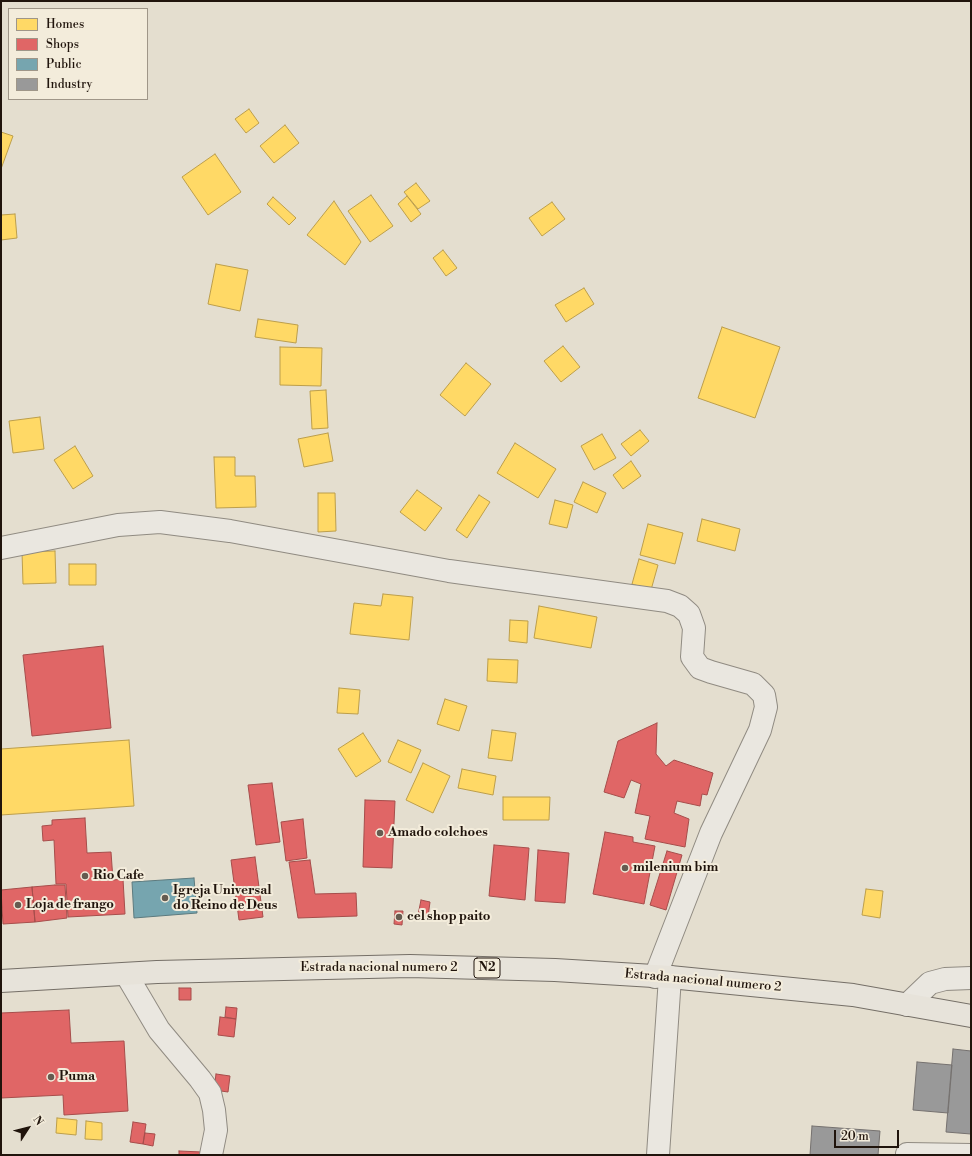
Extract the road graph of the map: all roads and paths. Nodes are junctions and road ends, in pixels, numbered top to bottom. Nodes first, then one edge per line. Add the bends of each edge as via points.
1 (1, 548) edge
2 (126, 974) junction
3 (663, 977) junction
4 (971, 978) edge
5 (1, 981) edge
6 (907, 1005) junction
7 (971, 1016) edge
8 (907, 1154) dead end
9 (211, 1155) edge
10 (658, 1155) edge
11 (971, 1155) edge

1 - 3 street via 118,525 160,522 230,530 449,571 667,601 680,606 689,614 694,628 692,657 700,668 753,684 764,695 766,707 760,730 711,833
2 - 3 main road, Estrada nacional numero 2 / N2 via 410,966 555,970
2 - 5 main road, Estrada nacional numero 2 / N2
2 - 9 street via 159,1030 210,1093 216,1130
3 - 6 main road, Estrada nacional numero 2 / N2 via 853,995
3 - 10 street
4 - 6 street via 945,978 930,983
6 - 7 main road, Estrada nacional numero 2 / N2
8 - 11 street

